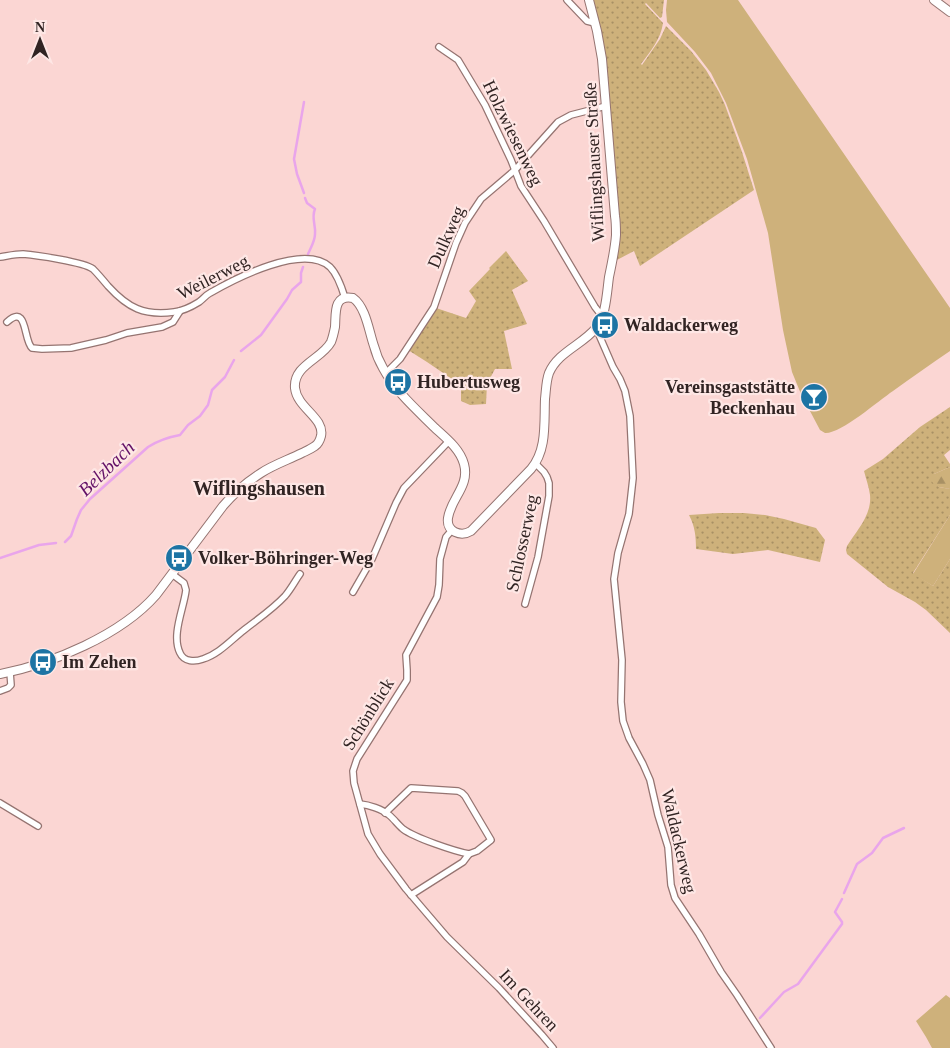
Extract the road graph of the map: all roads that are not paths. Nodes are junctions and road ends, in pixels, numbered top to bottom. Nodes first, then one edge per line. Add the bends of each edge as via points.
1 (567, 0) edge
2 (588, 0) edge
3 (934, 0) edge
4 (950, 12) edge
5 (595, 23) junction
6 (439, 47) dead end
7 (606, 106) junction
8 (515, 170) junction
9 (0, 257) edge
10 (345, 298) junction
11 (180, 311) junction
12 (602, 316) junction
13 (7, 322) dead end
14 (596, 328) junction
15 (386, 373) junction
16 (449, 441) junction
17 (535, 463) junction
18 (452, 530) junction
19 (172, 574) junction
20 (300, 574) dead end
21 (354, 592) dead end
22 (525, 604) dead end
23 (10, 672) junction
24 (0, 674) edge
25 (0, 691) edge
26 (0, 803) edge
27 (360, 804) junction
28 (385, 813) junction
29 (38, 826) dead end
30 (469, 854) junction
31 (411, 895) junction
32 (484, 974) joint
33 (553, 1048) edge
34 (771, 1048) edge

1 - 5 street via 587,20
2 - 5 street, Wiflingshauser Straße
3 - 4 street
5 - 7 street, Wiflingshauser Straße via 602,53
6 - 8 street, Holzwiesenweg via 458,60 488,110
7 - 8 street, Dulkweg via 561,120
7 - 12 street, Wiflingshauser Straße via 616,235
8 - 12 street, Holzwiesenweg via 522,189
8 - 15 street, Dulkweg via 481,199 468,218 434,307 400,359
9 - 11 street, Weilerweg via 26,254 86,266 132,307 155,314
10 - 11 street, Weilerweg via 330,268 320,261 304,258 243,276
10 - 15 street via 353,298 361,306 376,354
10 - 19 street via 337,305 334,331 328,346 298,374 295,384 299,400 320,425 318,443 264,471 240,489
11 - 13 street via 166,326 66,348 32,348 22,319 14,317
12 - 14 street, Wiflingshauser Straße
14 - 17 street, Wiflingshauser Straße via 562,356 550,371 542,446
14 - 34 street, Waldackerweg via 626,393 629,412 633,478 629,514 614,579 622,660 623,721 650,780 668,847 673,893
15 - 16 street via 399,391
16 - 18 street via 459,453 465,472 462,488 448,516
16 - 21 street via 404,488
17 - 18 street, Wiflingshauser Straße via 471,531 463,534
17 - 22 street, Schlosserweg via 547,477 549,496
18 - 27 street, Schönblick via 446,537 440,559 438,595 406,655 406,680 354,765 353,780
19 - 20 street via 184,583 186,590 178,629 178,650 184,658 194,661 217,652 272,608 287,594
19 - 23 street via 151,600 123,624 70,652
23 - 24 street
23 - 25 street via 12,685
26 - 29 street
27 - 28 street
27 - 31 street, Schönblick via 372,841
28 - 30 street via 403,830 417,837
28 - 30 street via 412,788 458,791 465,796 491,840
30 - 31 street via 463,862
31 - 32 street, Schönblick
32 - 33 street, Im Gehren

